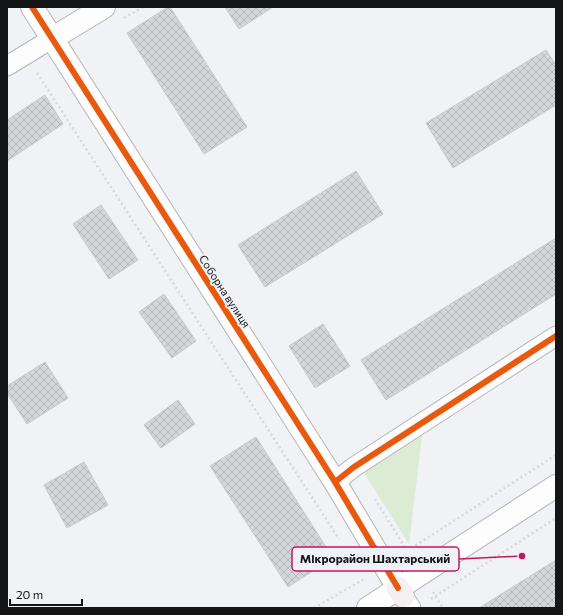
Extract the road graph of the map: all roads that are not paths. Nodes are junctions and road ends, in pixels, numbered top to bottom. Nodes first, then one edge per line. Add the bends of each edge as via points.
1 (32, 7) edge
2 (104, 7) edge
3 (53, 38) junction
4 (7, 66) edge
5 (556, 336) edge
6 (335, 482) junction
7 (556, 486) edge
8 (404, 597) edge
9 (368, 608) edge

1 - 3 street, Соборна вулиця
2 - 3 street
3 - 4 street
3 - 6 street, Соборна вулиця
5 - 6 street via 354,467
6 - 8 street, Соборна вулиця
7 - 8 street
8 - 9 street

